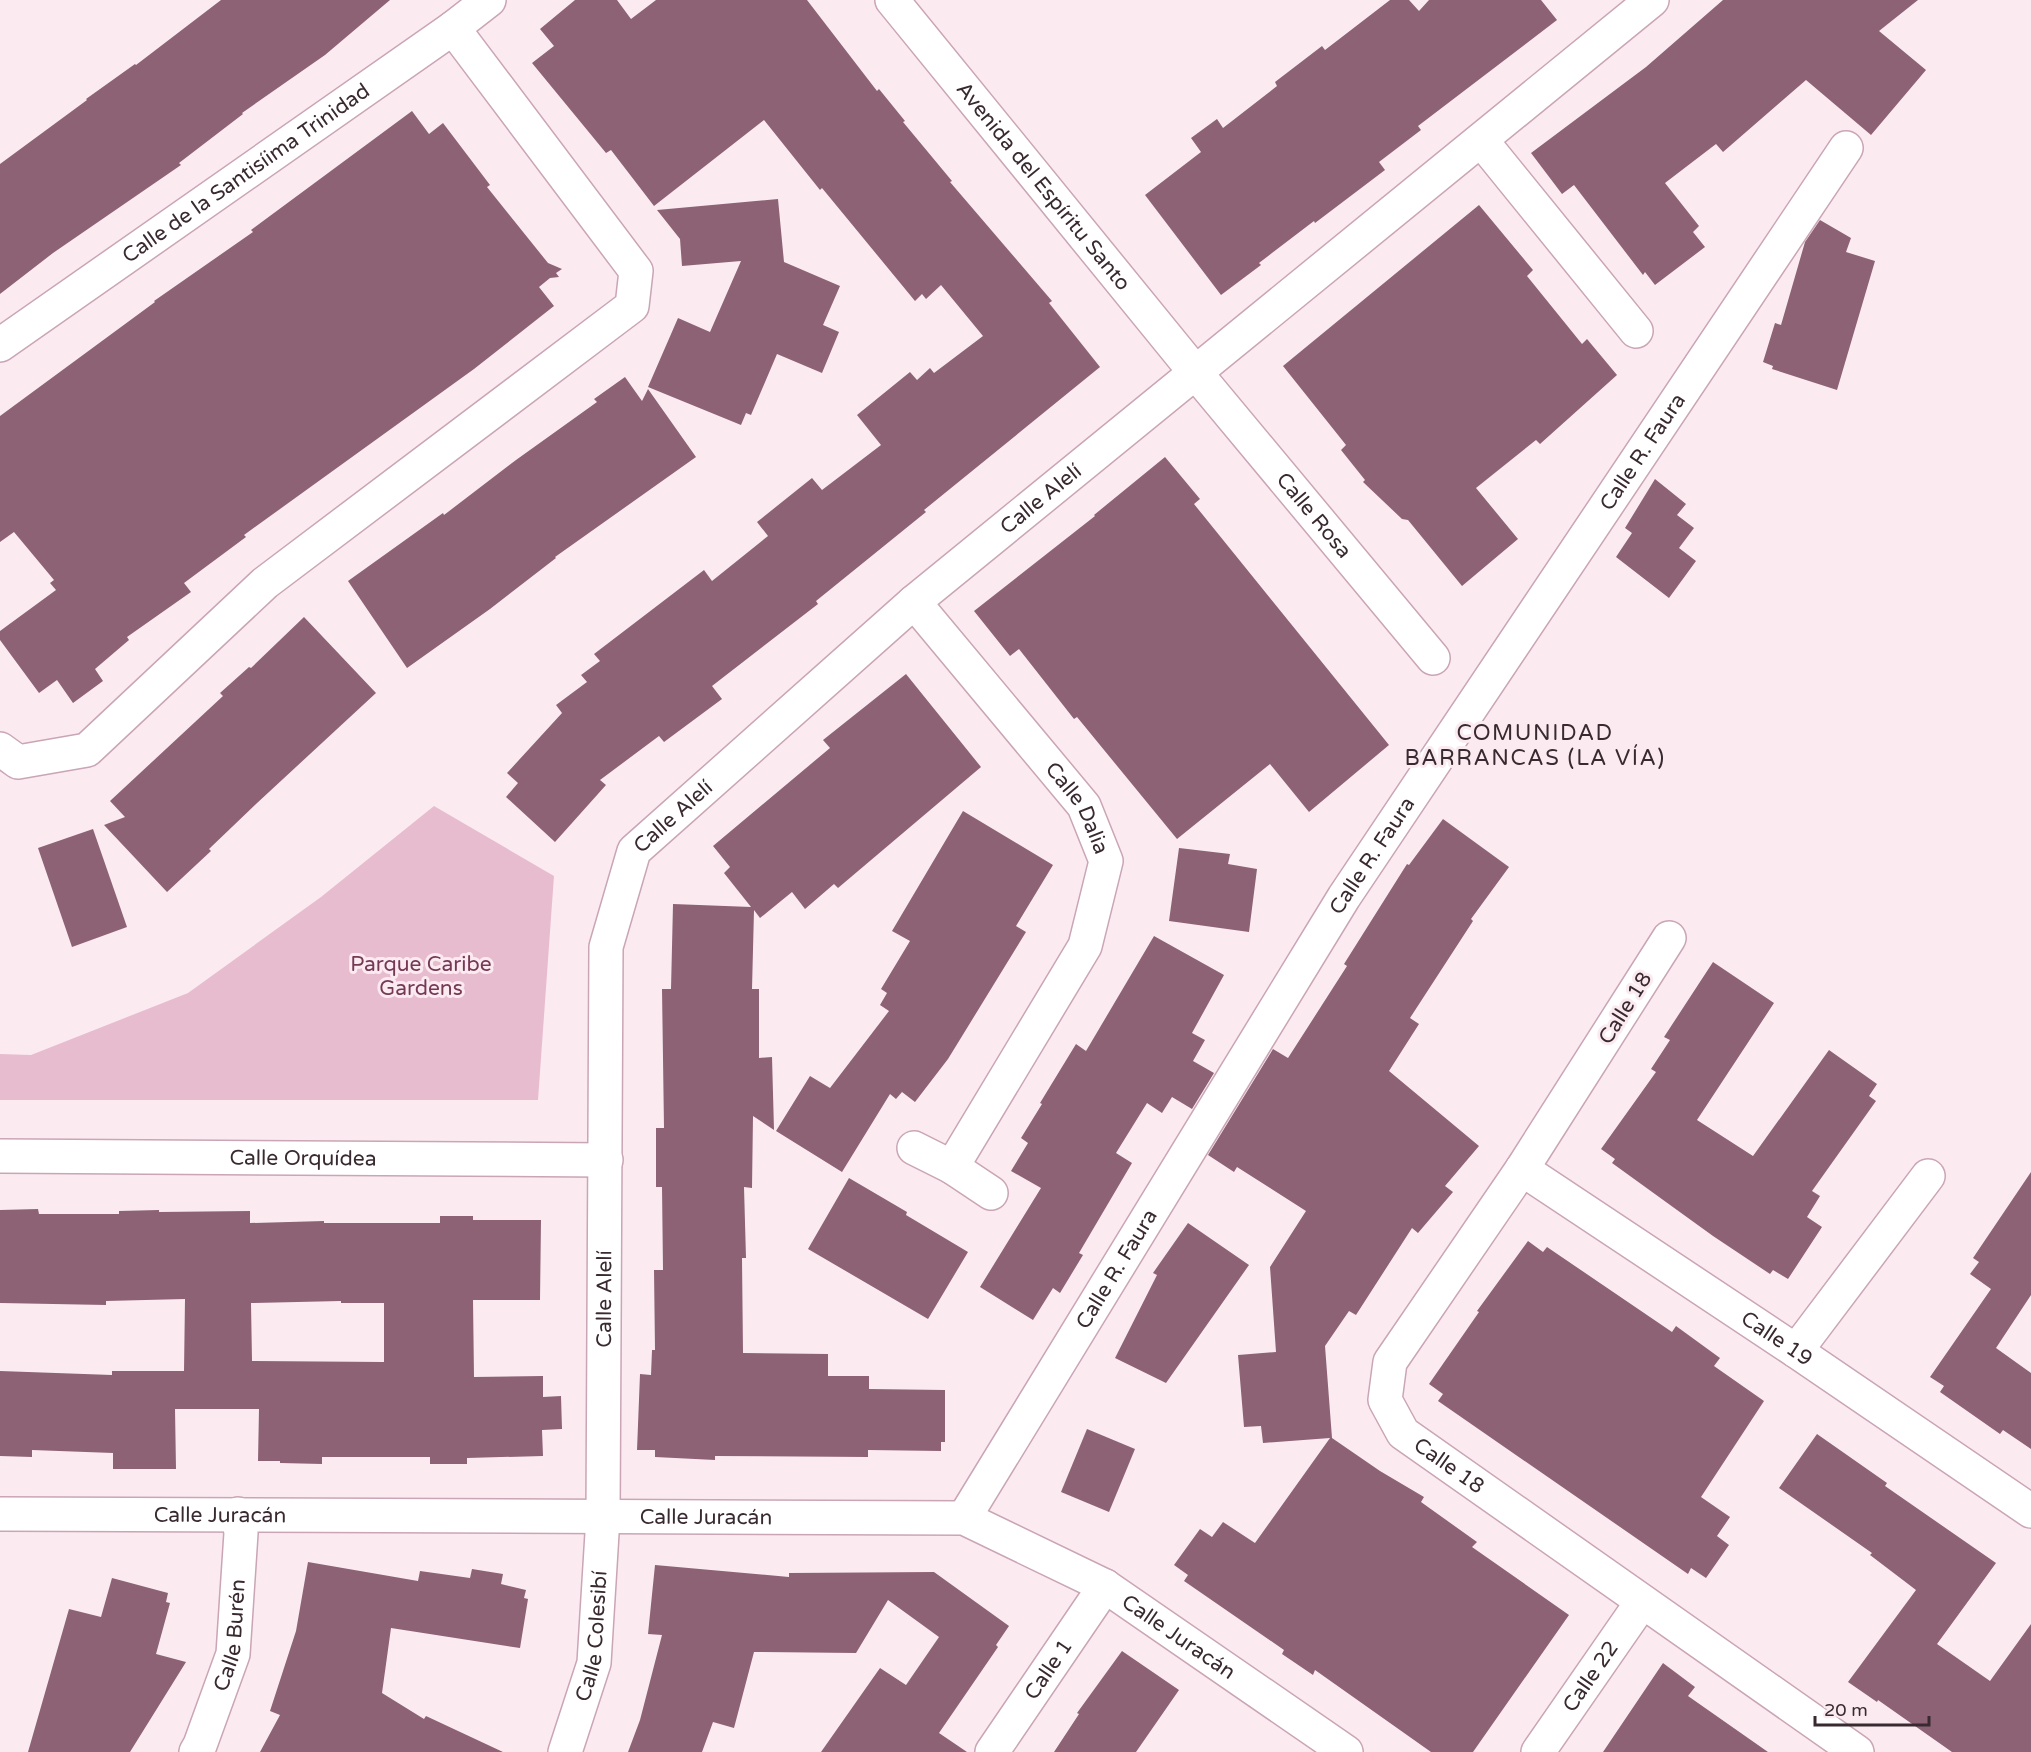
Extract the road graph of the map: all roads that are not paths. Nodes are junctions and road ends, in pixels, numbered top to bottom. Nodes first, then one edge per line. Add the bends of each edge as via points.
1 (489, 0) edge
2 (892, 0) edge
3 (1652, 0) edge
4 (453, 28) junction
5 (1481, 140) junction
6 (1846, 148) dead end
7 (1636, 331) dead end
8 (0, 345) edge
9 (1195, 372) junction
10 (914, 602) junction
11 (1433, 658) dead end
12 (0, 749) edge
13 (1669, 938) dead end
14 (914, 1148) dead end
15 (0, 1156) edge
16 (606, 1160) junction
17 (951, 1167) junction
18 (1522, 1169) junction
19 (1928, 1176) dead end
20 (991, 1193) dead end
21 (1796, 1351) junction
22 (2031, 1511) edge
23 (0, 1514) edge
24 (238, 1514) junction
25 (603, 1517) junction
26 (964, 1518) junction
27 (1104, 1586) junction
28 (1642, 1602) junction
29 (196, 1752) edge
30 (565, 1752) edge
31 (992, 1752) edge
32 (1346, 1752) edge
33 (1538, 1752) edge
34 (1857, 1752) edge

1 - 4 street, Calle de la Santisíima Trinidad
2 - 9 street, Avenida del Espíritu Santo
3 - 5 street, Calle Alelí
4 - 8 street, Calle de la Santisíima Trinidad
4 - 12 street via 636,271 632,306 265,582 87,750 18,762
5 - 7 street
5 - 9 street, Calle Alelí
6 - 26 street, Calle R. Faura via 1344,897
9 - 10 street, Calle Alelí
9 - 11 street, Calle Rosa
10 - 16 street, Calle Alelí via 633,852 606,947
10 - 17 street, Calle Dalia via 1084,806 1106,861 1085,946
13 - 18 street, Calle 18
14 - 17 street
15 - 16 street, Calle Orquídea
16 - 25 street, Calle Alelí
17 - 20 street
18 - 21 street, Calle 19
18 - 28 street, Calle 18 via 1390,1362 1385,1400 1403,1433
19 - 21 street
21 - 22 street, Calle 19
23 - 24 street, Calle Juracán
24 - 25 street, Calle Juracán
24 - 29 street, Calle Burén via 241,1533 233,1654
25 - 26 street, Calle Juracán
25 - 30 street, Calle Colesibí via 594,1663
26 - 27 street, Calle Juracán
27 - 31 street, Calle 1
27 - 32 street, Calle Juracán
28 - 33 street, Calle 22
28 - 34 street, Calle 18

